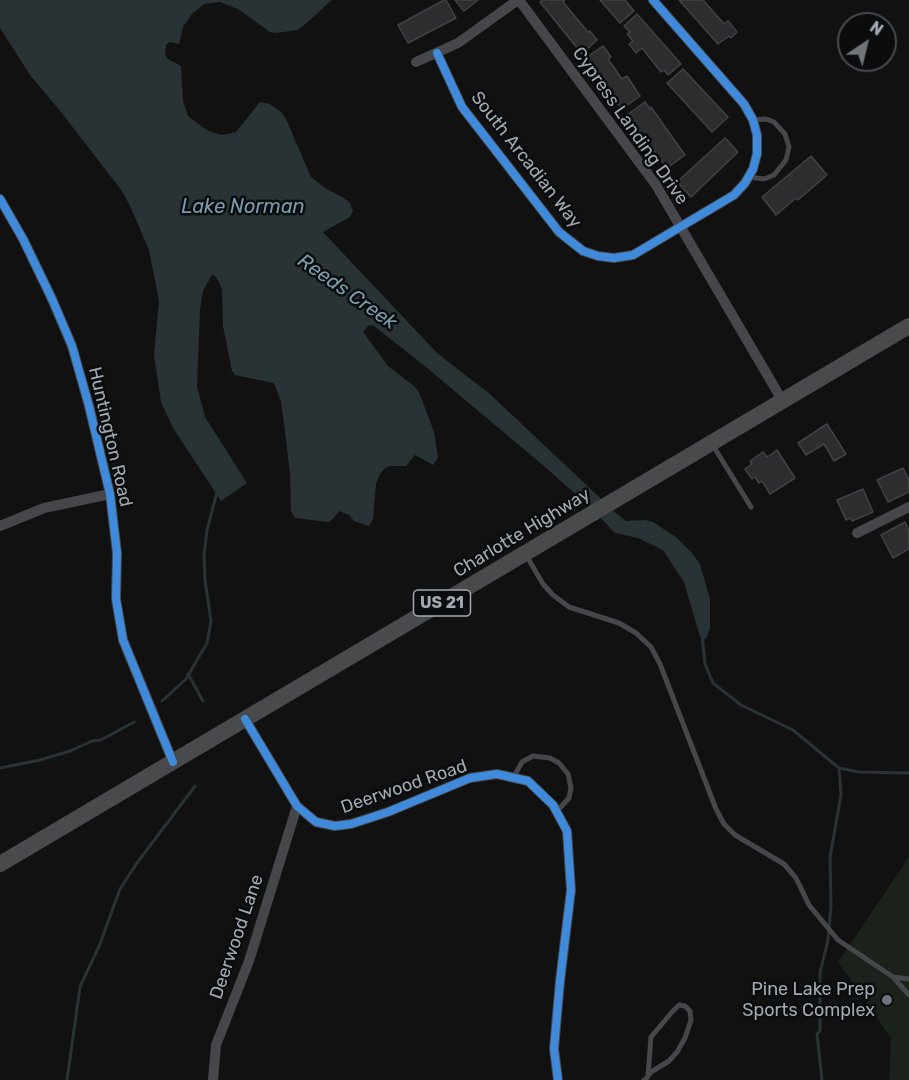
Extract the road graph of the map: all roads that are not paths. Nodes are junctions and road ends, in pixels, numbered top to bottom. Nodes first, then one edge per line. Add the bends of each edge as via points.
1 (519, 0) edge
2 (654, 0) edge
3 (437, 53) junction
4 (416, 62) dead end
5 (753, 120) junction
6 (748, 177) junction
7 (0, 199) edge
8 (681, 228) junction
9 (909, 326) edge
10 (782, 400) junction
11 (711, 442) junction
12 (110, 494) junction
13 (751, 507) dead end
14 (909, 507) edge
15 (0, 526) edge
16 (857, 533) dead end
17 (525, 554) junction
18 (245, 719) junction
19 (173, 762) junction
20 (513, 778) junction
21 (297, 806) junction
22 (557, 811) junction
23 (0, 864) edge
24 (893, 977) junction
25 (909, 979) edge
26 (909, 995) edge
27 (646, 1078) edge
28 (213, 1080) edge
29 (558, 1080) edge

1 - 3 street via 458,43
1 - 8 street, Cypress Landing Drive via 656,185
2 - 5 street via 744,104
3 - 4 street
3 - 8 street, South Arcadian Way via 462,107 573,244 598,256 614,258 633,255
5 - 6 street via 758,135 757,154
5 - 6 lane via 766,119 778,125 788,142 788,153 774,175 764,179
6 - 8 street, South Arcadian Way via 734,195
7 - 12 street, Huntington Road via 23,238 72,346
8 - 10 street, Cypress Landing Drive
9 - 10 main road, Charlotte Highway / US 21
10 - 11 main road, Charlotte Highway / US 21
11 - 13 lane
11 - 17 main road, Charlotte Highway / US 21
12 - 15 street via 44,508
12 - 19 street, Huntington Road via 117,553 116,599 123,640
14 - 16 street
17 - 18 main road, Charlotte Highway / US 21
17 - 24 lane via 553,596 569,607 619,623 651,647 724,824 735,835 784,864 809,905 838,940
18 - 19 main road, Charlotte Highway / US 21
18 - 21 street, Deerwood Road
19 - 23 main road, Charlotte Highway / US 21
20 - 21 street, Deerwood Road via 497,774 470,778 351,824 316,822
20 - 22 street, Deerwood Road via 528,781
20 - 22 lane via 522,762 533,756 559,763 568,774 571,788 569,798
21 - 28 street, Deerwood Lane via 249,961 216,1045
22 - 29 street, Deerwood Road via 567,831 571,890 554,1049
24 - 25 lane
24 - 26 lane
27 - 27 lane via 673,1057 685,1038 692,1020 685,1006 679,1005 651,1037

